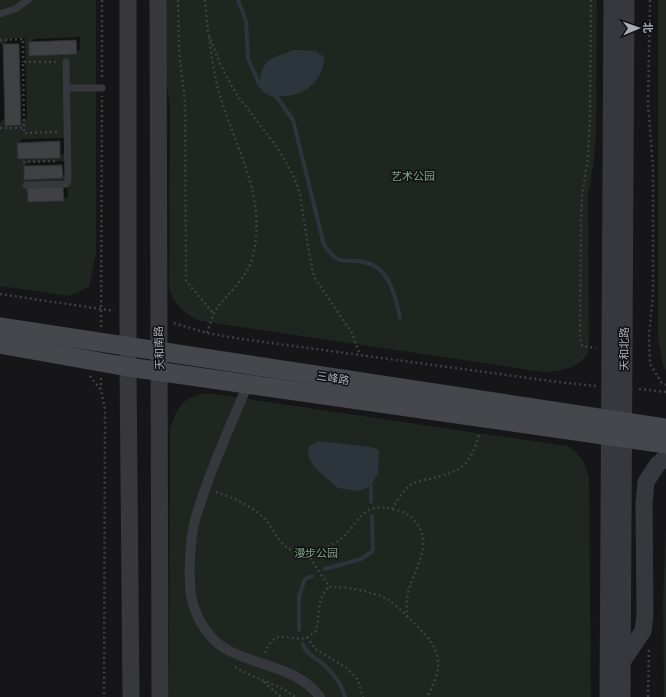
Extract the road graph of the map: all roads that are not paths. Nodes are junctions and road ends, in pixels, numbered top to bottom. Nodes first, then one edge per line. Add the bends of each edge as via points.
1 (28, 0) edge
2 (128, 0) edge
3 (158, 0) edge
4 (612, 0) edge
5 (626, 0) edge
6 (0, 14) edge
7 (66, 62) road end
8 (67, 88) junction
9 (102, 88) road end
10 (26, 185) dead end
11 (0, 326) edge
12 (0, 344) edge
13 (128, 346) junction
14 (159, 351) junction
15 (128, 367) junction
16 (160, 372) junction
17 (248, 384) junction
18 (616, 388) junction
19 (666, 428) edge
20 (616, 429) junction
21 (666, 444) edge
22 (666, 457) edge
23 (622, 662) junction
24 (131, 697) edge
25 (160, 697) edge
26 (320, 697) edge
27 (608, 697) edge
28 (622, 697) edge

1 - 6 lane via 15,9
2 - 13 street
3 - 14 street, 天和南路
4 - 18 street, 天和北路 via 610,350
5 - 18 street, 天和北路
7 - 8 lane
8 - 9 lane
8 - 10 lane via 68,181 66,184
11 - 13 main road, 三峰路
12 - 15 main road, 三峰路
13 - 14 main road, 三峰路
13 - 15 street
14 - 16 street, 天和南路
14 - 20 main road, 三峰路
15 - 16 main road, 三峰路
15 - 24 street
16 - 17 main road, 三峰路
16 - 25 street, 天和南路
17 - 20 main road, 三峰路 via 484,418
17 - 26 street via 216,460 195,521 189,564 192,603 205,630 224,648 285,671 313,688
18 - 20 street, 天和北路
19 - 20 main road, 三峰路
20 - 21 main road, 三峰路
20 - 23 street, 天和北路
20 - 27 street, 天和北路
22 - 23 street via 656,465 646,482 643,631
23 - 28 street, 天和北路

